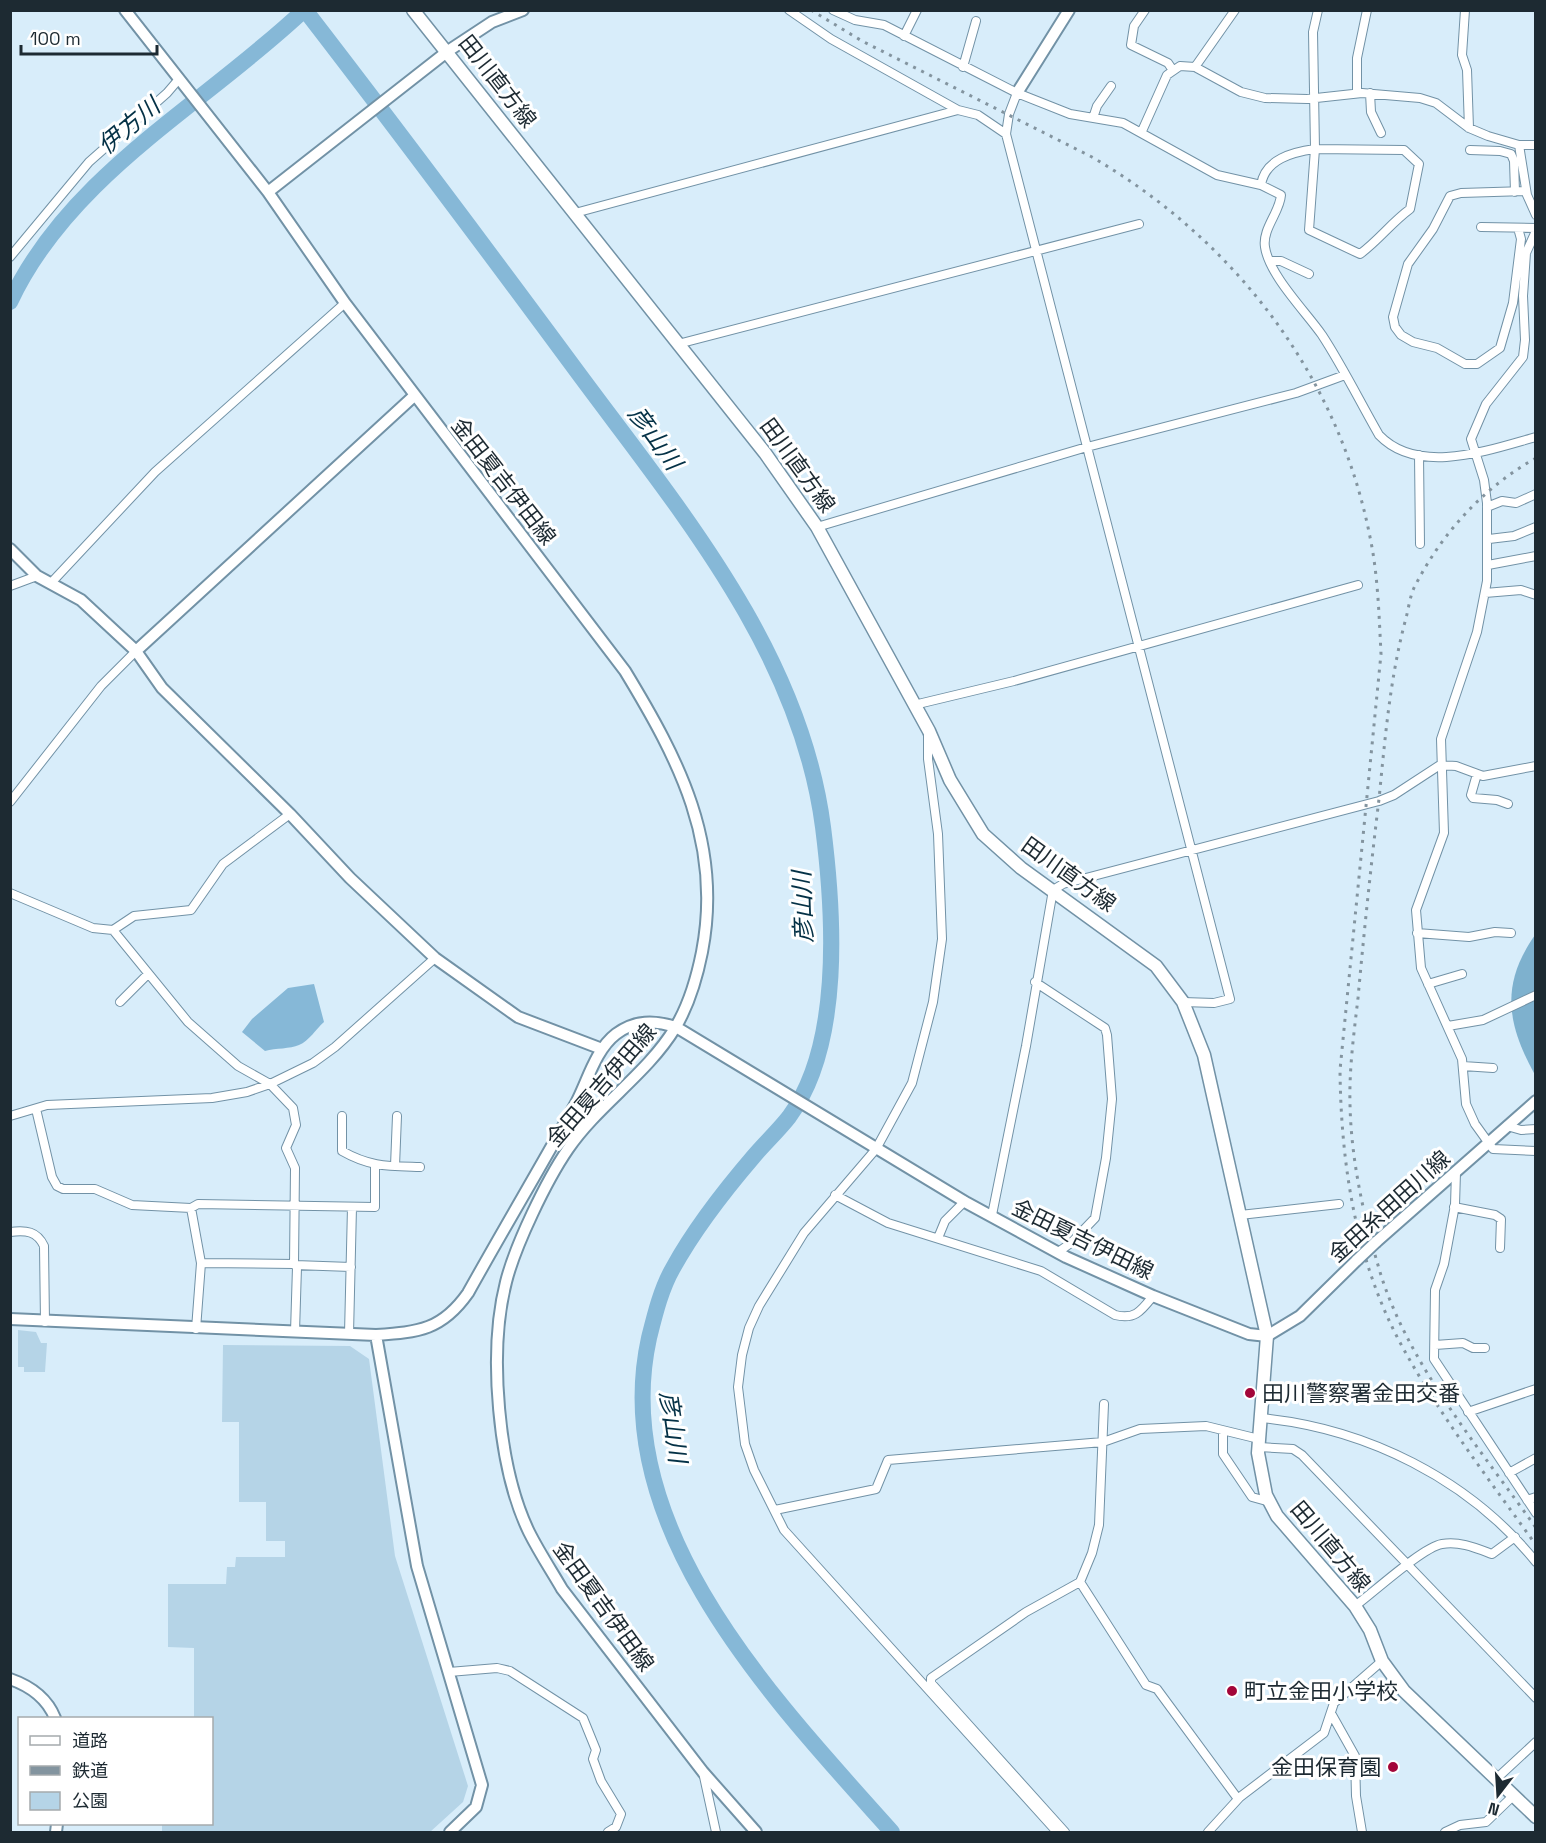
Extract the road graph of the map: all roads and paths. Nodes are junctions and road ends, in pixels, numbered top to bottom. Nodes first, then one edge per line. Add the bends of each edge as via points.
1 (125, 10) edge
2 (413, 10) edge
3 (523, 10) edge
4 (789, 10) edge
5 (833, 10) edge
6 (918, 10) edge
7 (1069, 10) edge
8 (1145, 10) edge
9 (1235, 10) edge
10 (1318, 10) edge
11 (1368, 10) edge
12 (1465, 10) edge
13 (976, 21) dead end
14 (904, 36) junction
15 (448, 51) junction
16 (1195, 66) junction
17 (963, 67) junction
18 (1172, 69) junction
19 (181, 82) junction
20 (1111, 86) dead end
21 (1017, 93) junction
22 (1357, 93) junction
23 (1371, 93) junction
24 (1315, 98) junction
25 (958, 110) junction
26 (1093, 118) junction
27 (1469, 128) junction
28 (1142, 131) junction
29 (1381, 133) dead end
30 (1006, 134) junction
31 (1520, 145) junction
32 (1536, 145) edge
33 (1315, 149) junction
34 (1470, 150) dead end
35 (1261, 185) junction
36 (1526, 191) junction
37 (268, 192) junction
38 (1515, 192) junction
39 (575, 213) junction
40 (1536, 215) edge
41 (1139, 224) dead end
42 (1481, 227) dead end
43 (1518, 228) junction
44 (1535, 234) edge
45 (1036, 251) junction
46 (10, 257) edge
47 (1271, 261) junction
48 (1309, 274) dead end
49 (345, 303) junction
50 (1525, 343) junction
51 (678, 344) junction
52 (1536, 347) edge
53 (1345, 375) junction
54 (414, 396) junction
55 (1536, 437) edge
56 (1087, 447) junction
57 (1476, 453) junction
58 (1419, 455) junction
59 (1536, 494) edge
60 (1487, 507) junction
61 (817, 527) junction
62 (1536, 527) edge
63 (1488, 539) junction
64 (1420, 544) dead end
65 (10, 549) edge
66 (1536, 556) edge
67 (1488, 565) junction
68 (37, 576) junction
69 (51, 583) junction
70 (1358, 585) dead end
71 (10, 586) edge
72 (1485, 593) junction
73 (1536, 595) edge
74 (1137, 645) junction
75 (136, 651) junction
76 (914, 705) junction
77 (929, 731) junction
78 (1440, 765) junction
79 (1536, 766) edge
80 (1477, 774) junction
81 (10, 802) edge
82 (1508, 804) dead end
83 (290, 814) junction
84 (1192, 848) junction
85 (1053, 890) junction
86 (10, 893) edge
87 (113, 930) junction
88 (1417, 933) junction
89 (1511, 933) dead end
90 (435, 958) junction
91 (148, 974) junction
92 (1462, 974) dead end
93 (1035, 982) junction
94 (1428, 984) junction
95 (1536, 995) edge
96 (120, 1002) dead end
97 (1183, 1002) junction
98 (1448, 1026) junction
99 (676, 1028) junction
100 (602, 1049) junction
101 (1463, 1066) junction
102 (1493, 1068) dead end
103 (270, 1084) junction
104 (1536, 1101) edge
105 (36, 1109) junction
106 (10, 1116) edge
107 (342, 1116) dead end
108 (397, 1116) dead end
109 (1507, 1126) junction
110 (1536, 1129) edge
111 (1488, 1143) junction
112 (872, 1146) junction
113 (1536, 1151) edge
114 (375, 1166) junction
115 (394, 1166) junction
116 (420, 1167) dead end
117 (1456, 1172) junction
118 (835, 1195) junction
119 (965, 1201) junction
120 (1339, 1204) dead end
121 (294, 1206) junction
122 (352, 1207) junction
123 (1454, 1207) junction
124 (191, 1208) junction
125 (992, 1215) junction
126 (1240, 1215) junction
127 (10, 1232) edge
128 (938, 1238) junction
129 (1500, 1248) dead end
130 (1058, 1252) junction
131 (201, 1263) junction
132 (296, 1266) junction
133 (351, 1267) junction
134 (1153, 1296) junction
135 (10, 1319) edge
136 (45, 1322) junction
137 (196, 1329) junction
138 (295, 1332) junction
139 (349, 1334) junction
140 (376, 1335) junction
141 (1267, 1335) junction
142 (1435, 1345) junction
143 (1485, 1348) dead end
144 (1536, 1389) edge
145 (1104, 1404) dead end
146 (1468, 1412) junction
147 (1261, 1418) junction
148 (1223, 1431) junction
149 (1103, 1442) junction
150 (1259, 1443) junction
151 (1536, 1458) edge
152 (1509, 1473) junction
153 (1536, 1497) edge
154 (1527, 1500) junction
155 (1269, 1502) junction
156 (775, 1510) junction
157 (1536, 1513) edge
158 (1515, 1537) junction
159 (1536, 1562) edge
160 (1408, 1566) junction
161 (1080, 1582) junction
162 (1355, 1606) junction
163 (1382, 1660) junction
164 (449, 1672) junction
165 (10, 1679) edge
166 (1536, 1698) edge
167 (1332, 1715) junction
168 (54, 1717) edge
169 (1536, 1742) edge
170 (991, 1755) junction
171 (703, 1772) junction
172 (1496, 1780) junction
173 (1512, 1797) junction
174 (1239, 1799) junction
175 (1536, 1817) edge
176 (450, 1833) edge
177 (608, 1833) edge
178 (716, 1833) edge
179 (756, 1833) edge
180 (1057, 1833) edge
181 (1065, 1833) edge
182 (1208, 1833) edge
183 (1362, 1833) edge
184 (1445, 1833) edge

1 - 19 main road, 金田夏吉伊田線
2 - 15 main road, 田川直方線
3 - 15 main road via 492,22
4 - 25 street via 831,39
5 - 14 street via 855,20 884,25
6 - 14 street
7 - 21 main road
8 - 18 street via 1134,26 1131,45 1168,63
9 - 16 street
10 - 24 street via 1313,32
11 - 22 street via 1357,58
12 - 27 street via 1462,55 1467,70
13 - 17 street
14 - 17 street
15 - 37 main road
15 - 39 main road, 田川直方線
16 - 18 street
16 - 24 street via 1241,92 1265,98
17 - 21 street
18 - 28 street
19 - 37 main road, 金田夏吉伊田線
19 - 46 street via 89,162
20 - 26 street
21 - 26 street via 1070,114
21 - 30 street
22 - 23 street
22 - 24 street
23 - 27 street via 1436,103
23 - 29 street via 1371,112
24 - 33 street
25 - 30 street via 978,115
25 - 39 street
26 - 28 street
27 - 31 street
28 - 35 street via 1217,175
30 - 45 street
31 - 32 street
31 - 36 street
33 - 33 street via 1404,150 1419,164 1410,209 1360,254 1309,230
33 - 35 street via 1295,152 1270,165
34 - 38 street via 1511,154
35 - 47 street via 1281,195 1264,245
36 - 38 street
36 - 40 street
37 - 49 main road, 金田夏吉伊田線
38 - 43 street via 1450,196 1408,264 1393,317 1401,335 1437,348 1465,364 1477,364 1496,352 1514,303 1521,239
39 - 51 main road, 田川直方線
41 - 45 street
42 - 43 street
43 - 44 street
44 - 50 street via 1526,253
45 - 51 street
45 - 56 street
47 - 48 street via 1281,261
47 - 53 street
49 - 54 main road, 金田夏吉伊田線
49 - 69 street via 155,472
50 - 52 street
50 - 57 street via 1520,364 1503,380 1482,413 1471,439
51 - 61 main road, 田川直方線 via 765,453
53 - 56 street via 1296,393
53 - 58 street via 1389,446
54 - 75 main road
54 - 99 main road, 金田夏吉伊田線 via 625,671 661,731 688,788 705,846 709,901 698,972
55 - 57 street
56 - 61 street
56 - 74 street
57 - 58 street
57 - 60 street
58 - 64 street
59 - 60 street via 1516,503 1502,501
60 - 63 street
61 - 76 main road, 田川直方線
62 - 63 street via 1514,536
63 - 67 street
65 - 68 main road, 金田夏吉伊田線
66 - 67 street
67 - 72 street
68 - 69 main road, 金田夏吉伊田線
68 - 71 street
69 - 75 main road, 金田夏吉伊田線 via 81,600
70 - 74 street
72 - 73 street via 1521,590
72 - 78 street via 1461,685 1441,739
74 - 76 street
74 - 84 street
75 - 81 street via 101,686
75 - 83 main road, 金田夏吉伊田線 via 162,688
76 - 77 main road, 田川直方線
77 - 85 main road, 田川直方線 via 950,780 983,834
77 - 112 street via 942,939 933,1002 912,1083
78 - 80 street
78 - 84 street via 1378,801
78 - 88 street via 1444,833 1416,910
79 - 80 street via 1496,775
80 - 82 street via 1473,798
83 - 87 street via 223,864 191,910 134,916
83 - 90 main road, 金田夏吉伊田線 via 350,878
84 - 85 street
84 - 97 street via 1230,999
85 - 93 street
85 - 97 main road, 田川直方線 via 1156,966
86 - 87 street via 93,928
87 - 91 street
88 - 89 street via 1469,937
88 - 94 street via 1419,959
90 - 100 main road, 金田夏吉伊田線 via 518,1017
90 - 103 street via 335,1047 313,1063
91 - 96 street
91 - 103 street via 188,1022 238,1066
92 - 94 street
93 - 125 street
93 - 130 street via 1105,1028 1107,1035 1112,1099 1095,1218
94 - 98 street
95 - 98 street via 1483,1020
97 - 126 main road, 田川直方線 via 1204,1055
98 - 101 street
99 - 100 main road, 金田夏吉伊田線 via 660,1022 628,1026
99 - 112 main road, 金田夏吉伊田線
99 - 171 main road, 金田夏吉伊田線 via 570,1146 537,1207 505,1283 499,1401 508,1469 534,1541 562,1589
100 - 140 main road via 574,1107 457,1308 430,1327 411,1333
101 - 102 street
101 - 111 street via 1467,1104
103 - 105 street via 212,1098 47,1105
103 - 121 street via 297,1116 286,1148 295,1168
104 - 109 main road, 金田糸田田川線
105 - 106 street
105 - 124 street via 57,1186 95,1189 132,1205
107 - 114 street via 342,1151
108 - 115 street
109 - 110 street
109 - 111 main road, 金田糸田田川線
111 - 113 street via 1493,1149
111 - 117 main road, 金田糸田田川線
112 - 118 street
112 - 119 main road, 金田夏吉伊田線
114 - 115 street
114 - 122 street via 375,1207
115 - 116 street
117 - 123 street
117 - 141 main road, 金田糸田田川線, bridge via 1300,1316
118 - 128 street via 888,1223
118 - 156 street via 804,1233 759,1306 742,1355 738,1387 745,1444
119 - 125 main road, 金田夏吉伊田線
119 - 128 street via 945,1221
120 - 126 street
121 - 122 street
121 - 124 street via 198,1204
121 - 132 street
122 - 133 street
123 - 129 street via 1501,1219
123 - 142 street via 1436,1290
124 - 131 street
125 - 130 main road, 金田夏吉伊田線
126 - 141 main road, 田川直方線
127 - 136 street via 33,1233 44,1246
128 - 134 street via 1041,1271 1115,1315 1136,1315
130 - 134 main road, 金田夏吉伊田線
131 - 132 street
131 - 137 street
132 - 133 street
132 - 138 street
133 - 139 street
134 - 141 main road, 金田夏吉伊田線 via 1249,1334
135 - 136 main road
136 - 137 main road
137 - 138 main road
138 - 139 main road
139 - 140 main road
140 - 164 main road via 417,1566
141 - 147 main road, 田川直方線
142 - 143 street via 1463,1343
142 - 146 street via 1434,1359
144 - 146 street
145 - 149 street
146 - 152 street
147 - 150 main road, 田川直方線
147 - 158 street via 1317,1425 1389,1450 1466,1495
148 - 149 street via 1206,1426 1140,1429
148 - 150 street
148 - 155 street via 1223,1454 1252,1497
149 - 156 street via 888,1460 876,1489
149 - 161 street via 1099,1526
150 - 155 main road, 田川直方線
150 - 160 street via 1293,1449 1302,1455
151 - 152 street
152 - 154 street
153 - 154 street
154 - 157 street
155 - 162 main road, 田川直方線
156 - 170 street via 784,1530
158 - 159 street
158 - 160 street via 1492,1554 1459,1543 1440,1544
160 - 162 street
160 - 166 street
161 - 170 street via 1026,1612 931,1677
161 - 174 street via 1146,1685 1157,1689
162 - 163 main road, 田川直方線
163 - 167 street via 1334,1703
163 - 172 main road, 田川直方線 via 1404,1691
164 - 176 main road via 482,1785 476,1806
164 - 177 street via 497,1668 510,1671 583,1718 596,1750 593,1759 601,1781 621,1814 616,1827
165 - 168 main road via 34,1691
167 - 174 street via 1324,1733
167 - 183 street via 1355,1756
169 - 172 street
170 - 180 street
170 - 181 street
171 - 178 street
171 - 179 main road, 金田夏吉伊田線
172 - 173 main road, 田川直方線
173 - 175 main road, 田川直方線
173 - 184 street via 1486,1822 1460,1825
174 - 182 street

